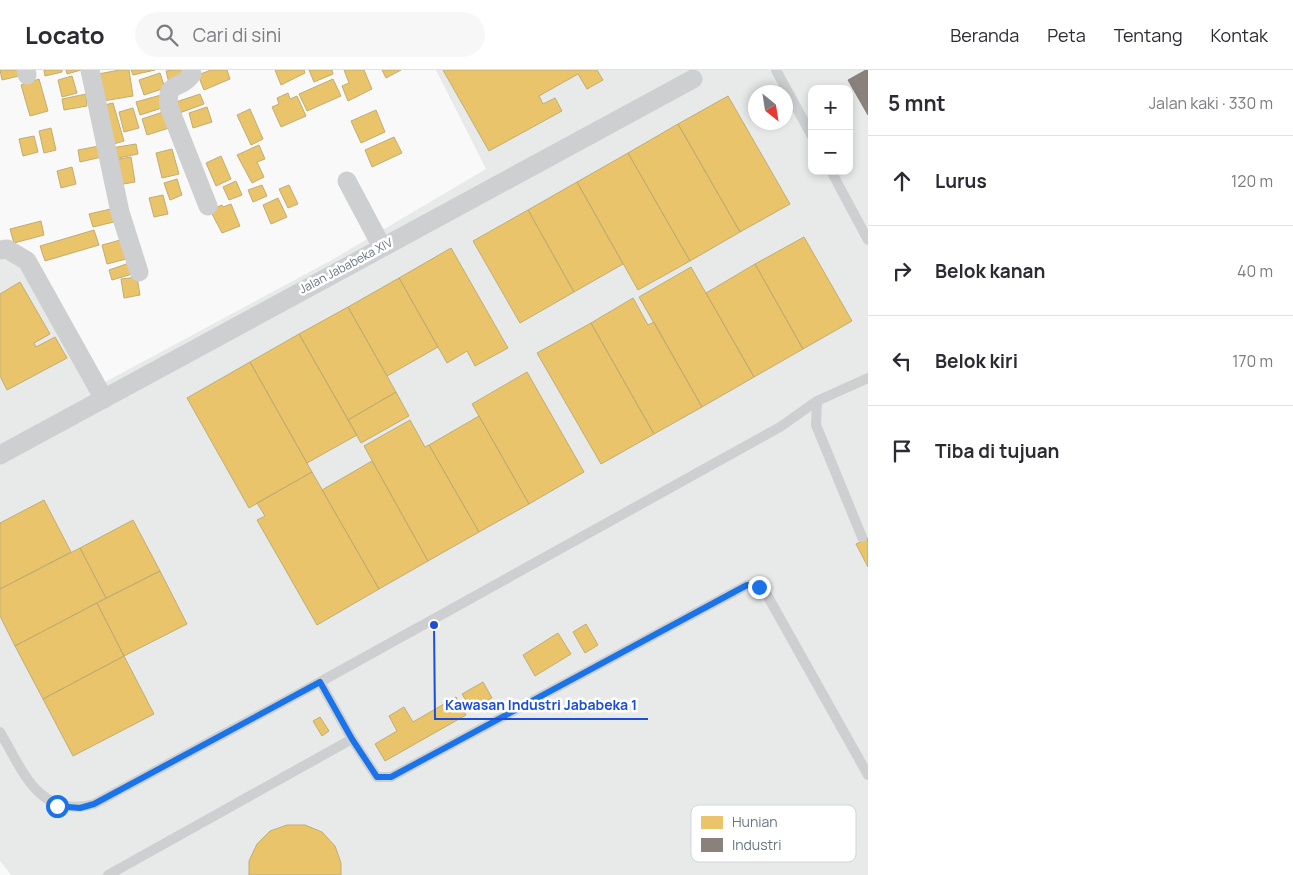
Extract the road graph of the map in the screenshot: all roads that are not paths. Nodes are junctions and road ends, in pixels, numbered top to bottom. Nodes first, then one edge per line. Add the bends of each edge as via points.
1 (90, 70) edge
2 (191, 70) edge
3 (776, 70) edge
4 (693, 79) dead end
5 (809, 130) edge
6 (833, 175) edge
7 (346, 180) dead end
8 (208, 206) dead end
9 (868, 240) edge
10 (382, 247) junction
11 (0, 250) edge
12 (139, 272) dead end
13 (868, 378) edge
14 (104, 399) junction
15 (817, 402) junction
16 (0, 455) edge
17 (862, 537) dead end
18 (320, 682) junction
19 (0, 732) edge
20 (352, 739) junction
21 (868, 775) edge
22 (108, 875) edge

1 - 12 street via 120,212
2 - 8 street via 190,78 169,90 168,102
3 - 5 lane
4 - 10 street, Jalan Jababeka XIV
6 - 9 lane
7 - 10 street
10 - 14 street, Jalan Jababeka XIV
11 - 14 street via 7,250 27,261
13 - 15 lane
14 - 16 street, Jalan Jababeka XIV
15 - 17 lane via 816,425
15 - 18 lane via 780,428
18 - 19 lane via 119,792 80,808 57,806 40,795
18 - 20 lane
20 - 21 lane via 377,777 391,777 747,585 753,585 767,595
20 - 22 lane

